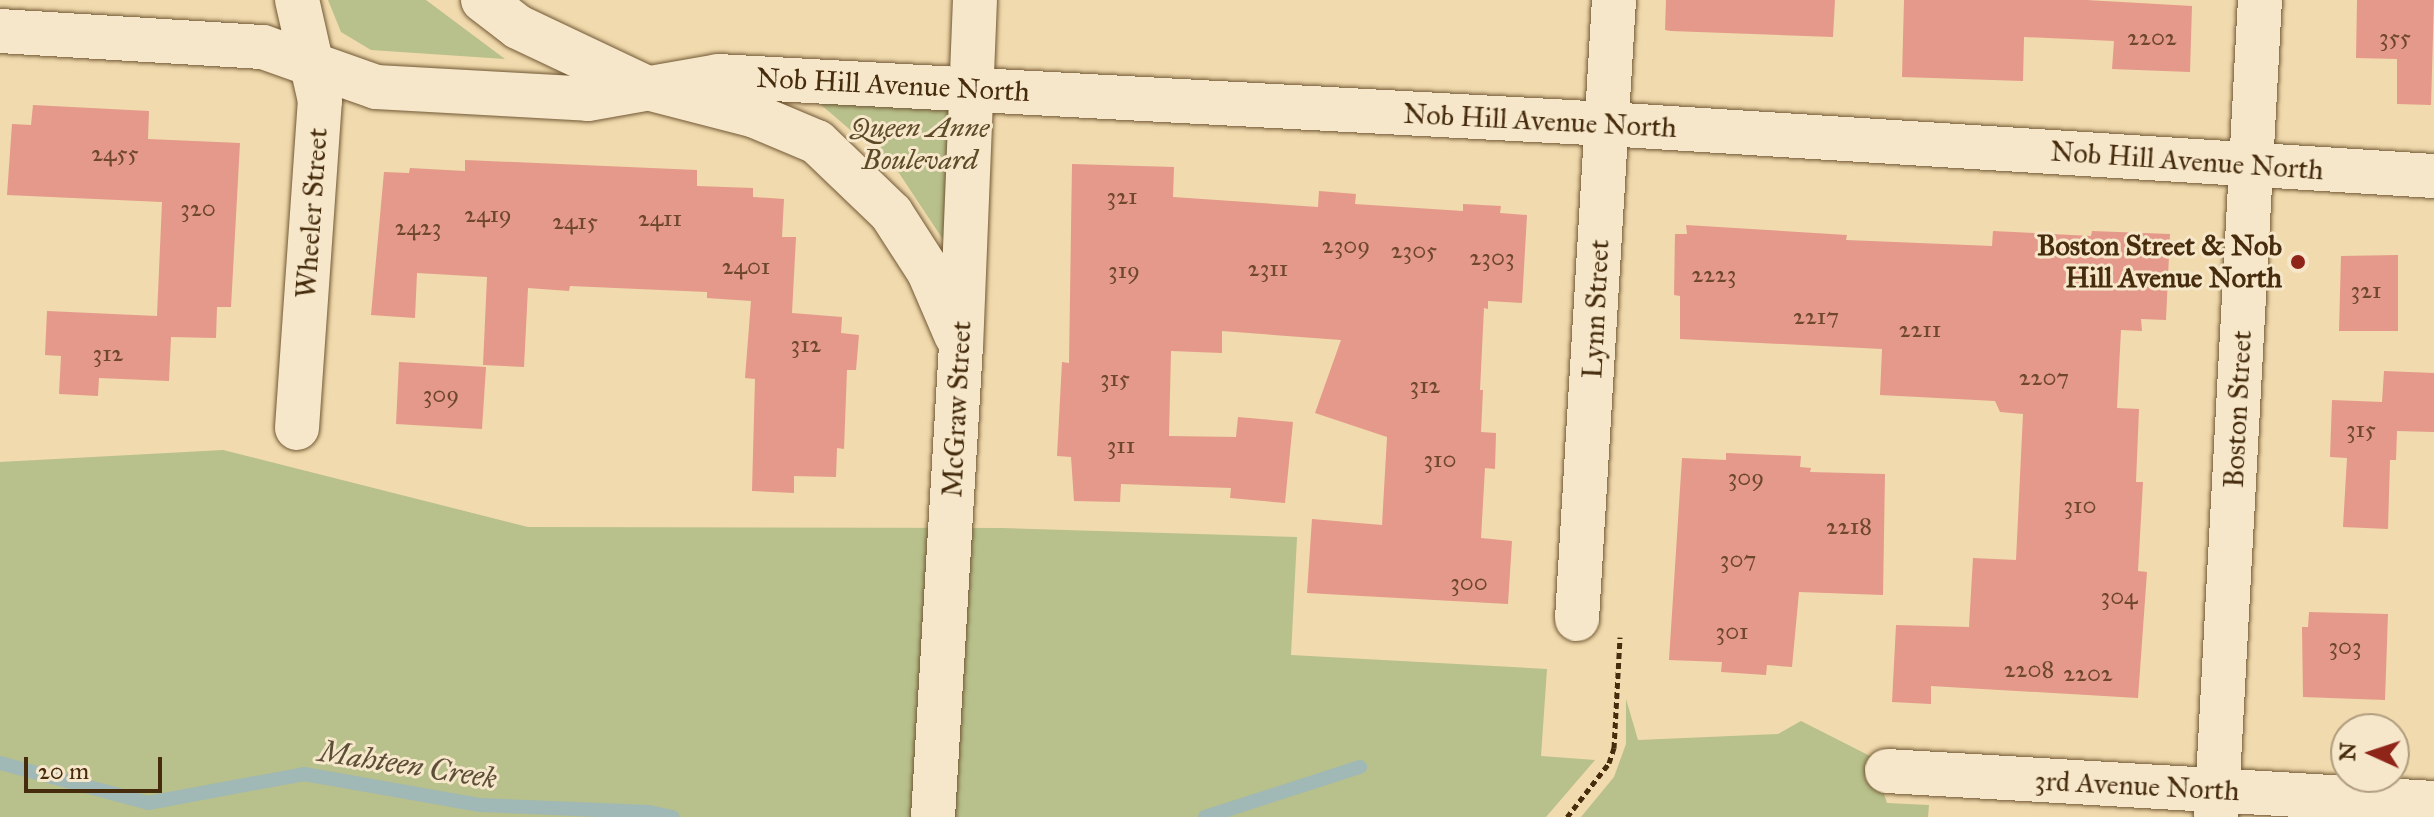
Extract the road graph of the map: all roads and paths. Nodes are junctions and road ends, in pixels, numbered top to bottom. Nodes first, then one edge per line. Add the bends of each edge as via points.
1 (297, 0) edge
2 (483, 0) edge
3 (975, 0) edge
4 (1614, 0) edge
5 (2260, 0) edge
6 (0, 31) edge
7 (310, 62) junction
8 (647, 88) junction
9 (970, 90) junction
10 (1607, 124) junction
11 (2251, 165) junction
12 (2434, 176) edge
13 (961, 348) junction
14 (297, 428) dead end
15 (1577, 619) dead end
16 (1620, 632) dead end
17 (1887, 771) dead end
18 (2434, 803) edge
19 (2216, 804) edge
20 (933, 817) edge
21 (1567, 817) edge

1 - 7 street, Wheeler Street
2 - 8 street, Nob Hill Avenue North via 518,27
3 - 9 street, McGraw Street
4 - 10 street, Lynn Street
5 - 11 street, Boston Street
6 - 7 street, Nob Hill Avenue North via 263,47
7 - 8 street, Nob Hill Avenue North via 376,87 588,99
7 - 14 street, Wheeler Street via 320,107
8 - 9 street, Nob Hill Avenue North via 718,76
8 - 13 street, Nob Hill Avenue North via 755,116 817,142 891,213 929,272
9 - 10 street, Nob Hill Avenue North
9 - 13 street, McGraw Street
10 - 11 street, Nob Hill Avenue North
10 - 15 street, Lynn Street
11 - 12 street, Nob Hill Avenue North
11 - 19 street, Boston Street
13 - 20 street, McGraw Street
16 - 21 path via 1614,748 1609,763
17 - 19 street, 3rd Avenue North
18 - 19 street, 3rd Avenue North

